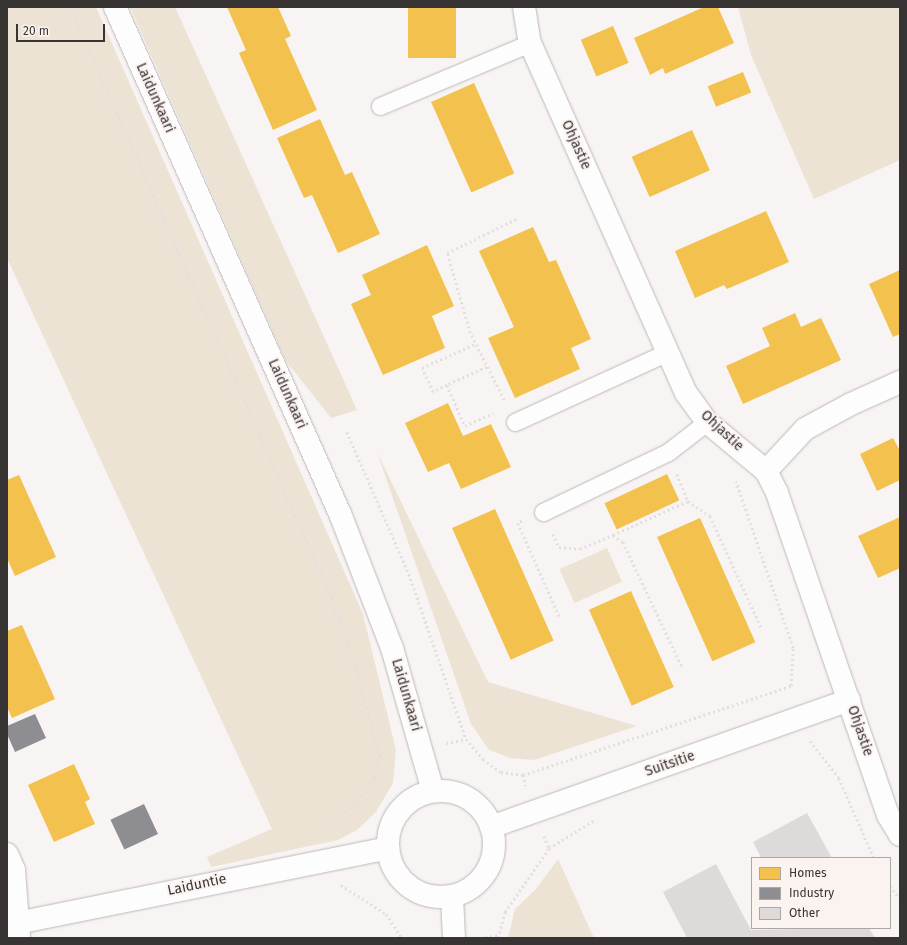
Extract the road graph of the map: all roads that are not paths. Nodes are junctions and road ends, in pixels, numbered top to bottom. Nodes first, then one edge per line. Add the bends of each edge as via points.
1 (115, 7) edge
2 (524, 7) edge
3 (530, 43) junction
4 (380, 106) dead end
5 (668, 352) junction
6 (900, 382) edge
7 (514, 422) road end
8 (707, 422) junction
9 (766, 471) junction
10 (543, 512) road end
11 (849, 700) junction
12 (433, 791) junction
13 (491, 828) junction
14 (900, 835) edge
15 (388, 848) junction
16 (7, 854) edge
17 (452, 896) junction
18 (15, 929) edge
19 (454, 938) edge

1 - 12 street, Laidunkaari via 341,516 392,648
2 - 3 street, Ohjastie
3 - 4 lane
3 - 5 street, Ohjastie
5 - 7 lane
5 - 8 street, Ohjastie via 686,393
6 - 9 street via 804,429
8 - 9 street, Ohjastie
8 - 10 lane via 668,452
9 - 11 street, Ohjastie via 778,493
11 - 13 street, Suitsitie
11 - 14 street, Ohjastie via 888,815
12 - 13 street via 448,791 475,803
12 - 15 street via 418,795 398,812 389,832
13 - 17 street via 494,845 490,863 481,878 468,889
15 - 17 street via 391,862 398,875 409,886 436,897
15 - 18 street, Laiduntie via 327,858
16 - 18 street via 14,870
17 - 19 street

